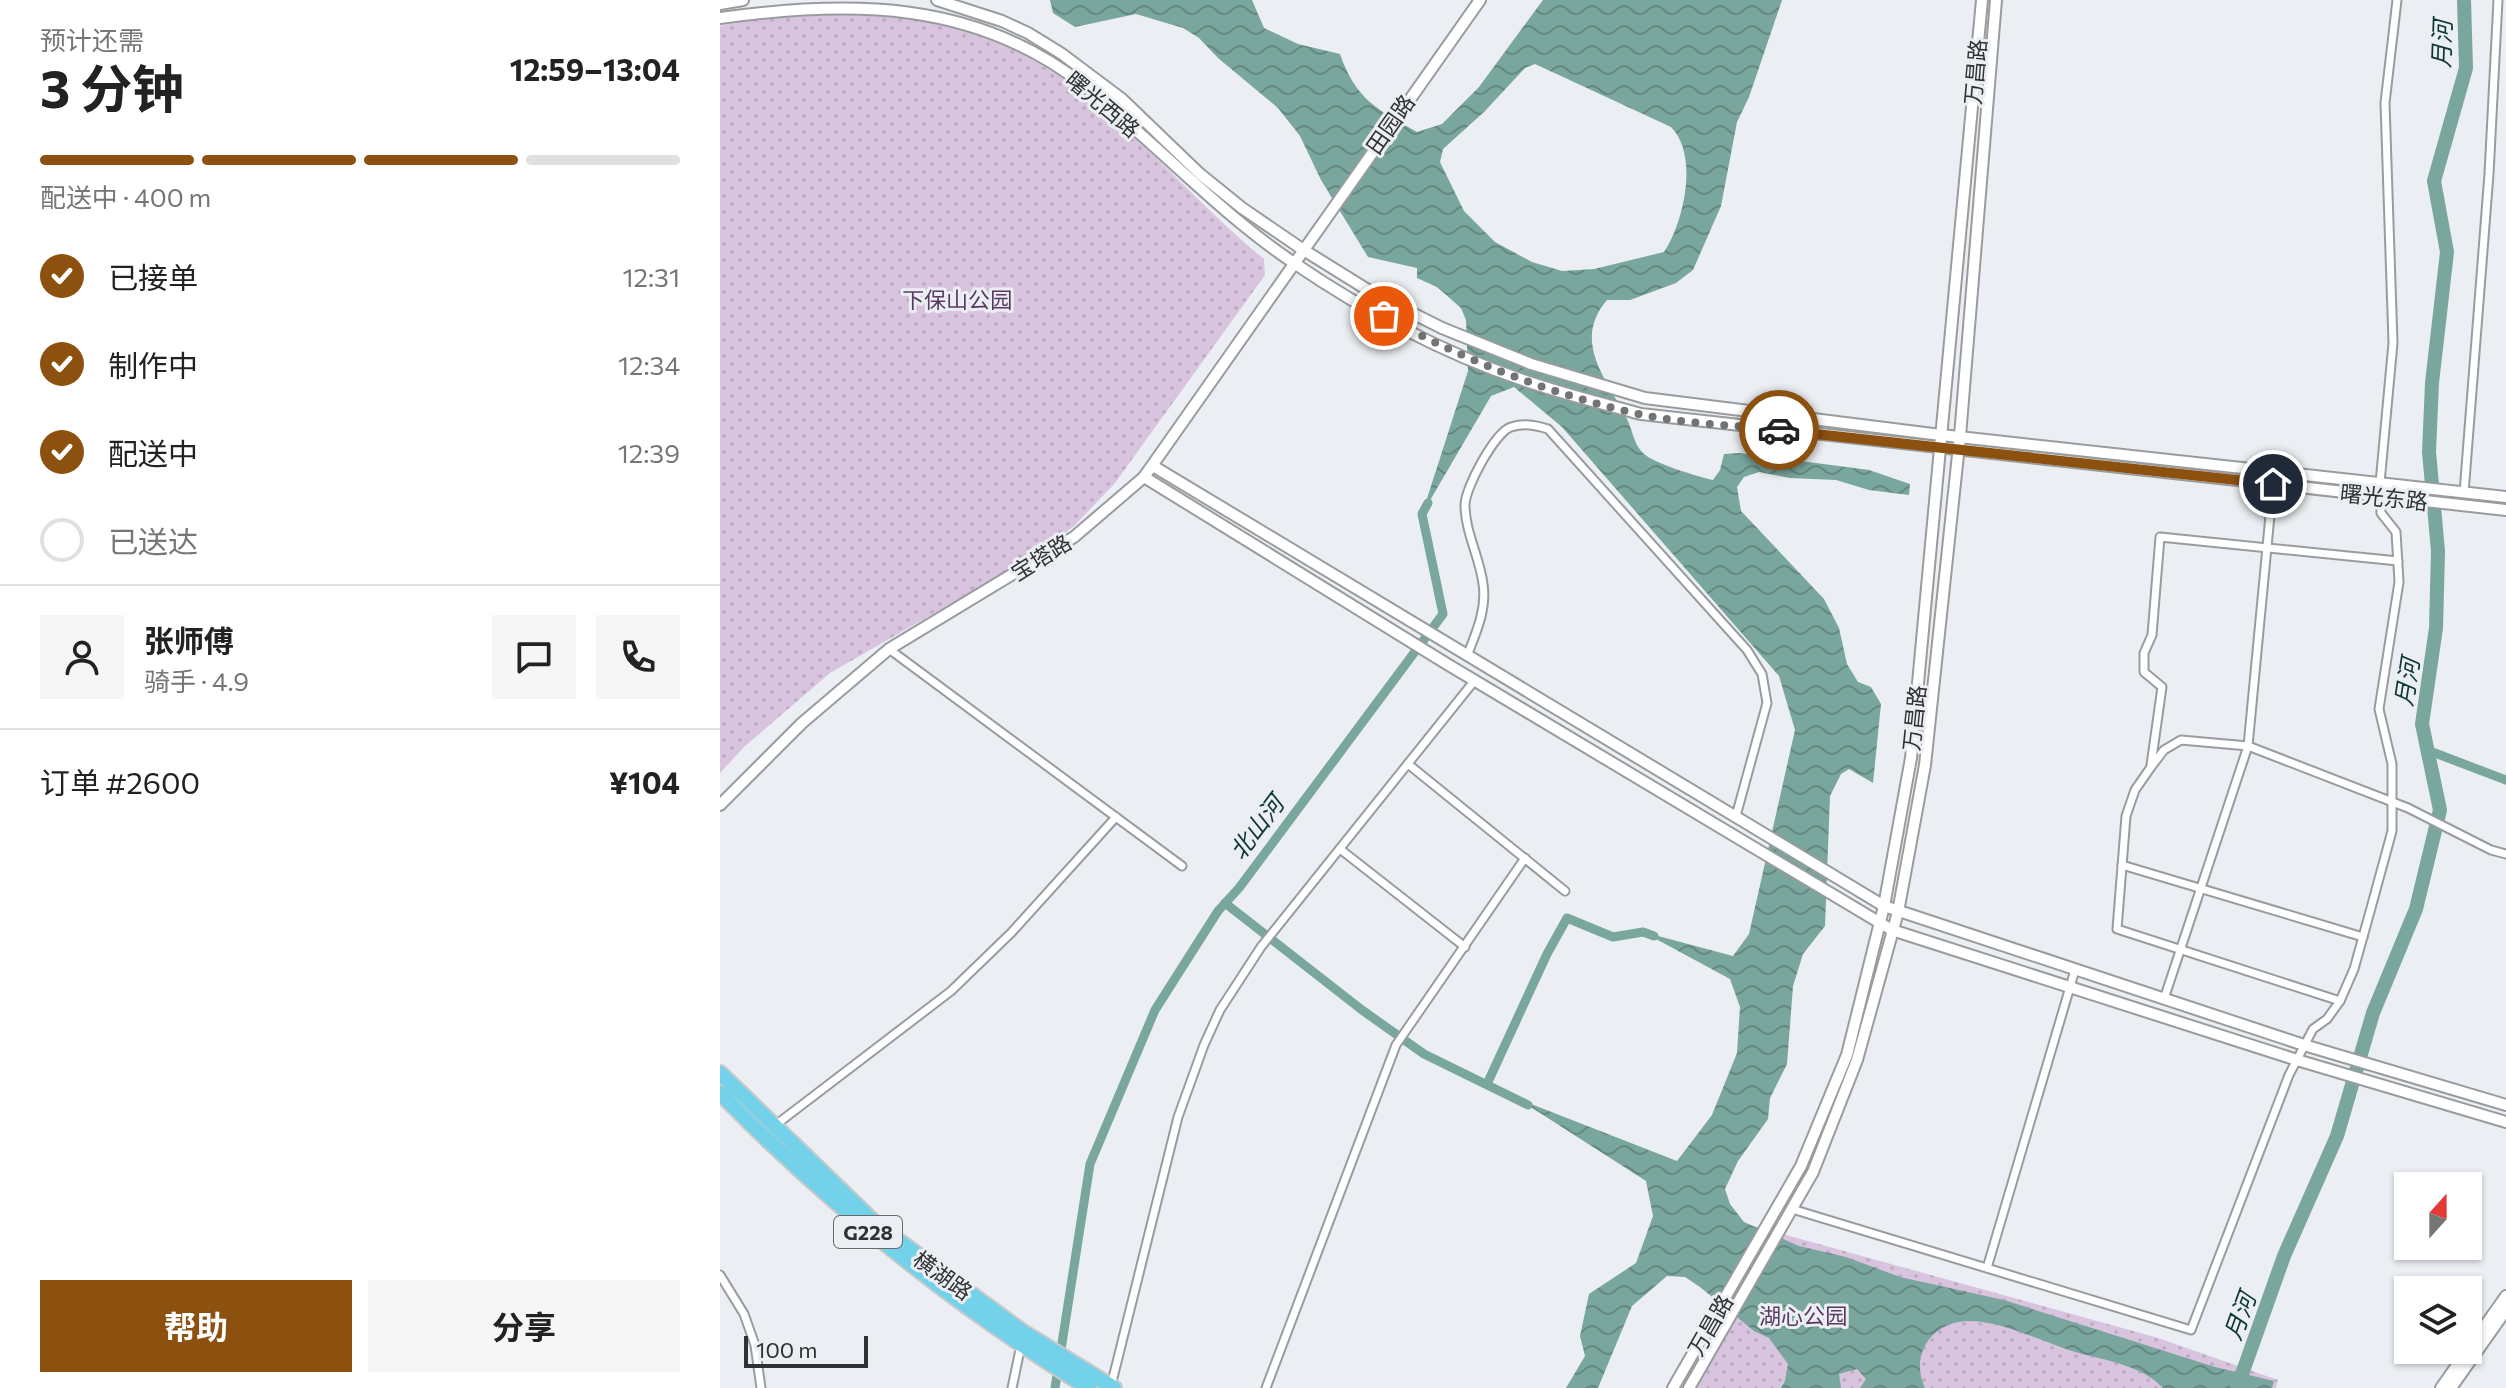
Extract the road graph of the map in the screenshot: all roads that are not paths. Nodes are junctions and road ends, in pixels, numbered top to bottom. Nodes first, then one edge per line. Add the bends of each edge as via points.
1 (743, 0) edge
2 (937, 0) edge
3 (1480, 0) edge
4 (1982, 0) edge
5 (1996, 0) edge
6 (2397, 0) edge
7 (2498, 0) edge
8 (720, 4) edge
9 (720, 18) edge
10 (1302, 249) junction
11 (1293, 263) junction
12 (1645, 398) joint
13 (1641, 414) joint
14 (1941, 435) junction
15 (1960, 436) junction
16 (1940, 449) junction
17 (1958, 450) junction
18 (1153, 466) junction
19 (1144, 477) junction
20 (2380, 483) junction
21 (2273, 484) junction
22 (2464, 493) junction
23 (2381, 497) junction
24 (2506, 497) edge
25 (2506, 510) edge
26 (2267, 548) junction
27 (2398, 561) junction
28 (889, 649) junction
29 (1467, 656) junction
30 (1475, 680) junction
31 (2248, 746) junction
32 (1408, 764) junction
33 (2151, 767) junction
34 (2393, 802) junction
35 (720, 805) edge
36 (1736, 816) junction
37 (1116, 817) junction
38 (1340, 849) junction
39 (2506, 854) edge
40 (1525, 858) junction
41 (2122, 865) junction
42 (1182, 866) dead end
43 (2201, 889) junction
44 (1565, 891) dead end
45 (1884, 906) junction
46 (1898, 912) junction
47 (1879, 923) junction
48 (1892, 930) junction
49 (2363, 937) junction
50 (1465, 947) junction
51 (2181, 950) junction
52 (2075, 970) junction
53 (2070, 986) junction
54 (2164, 999) junction
55 (2340, 1001) junction
56 (2304, 1045) junction
57 (2297, 1060) junction
58 (720, 1073) edge
59 (720, 1093) edge
60 (2506, 1105) edge
61 (2506, 1122) edge
62 (774, 1126) junction
63 (762, 1136) junction
64 (1792, 1209) junction
65 (1987, 1268) junction
66 (720, 1275) edge
67 (2506, 1296) edge
68 (2506, 1310) edge
69 (1025, 1343) junction
70 (1091, 1384) edge
71 (1112, 1387) edge
72 (761, 1388) edge
73 (1012, 1388) edge
74 (1266, 1388) edge
75 (1673, 1388) edge
76 (1689, 1388) edge
77 (2441, 1388) edge
78 (2451, 1388) edge

1 - 8 main road
2 - 10 main road, 曙光西路 via 1002,21 1062,54 1122,99 1200,174
3 - 10 main road, 田园路
4 - 14 main road, 万昌路
5 - 15 main road, 万昌路
6 - 20 street via 2385,103 2393,343
7 - 22 street
9 - 11 main road, 曙光西路 via 857,6 928,15 993,32 1082,83
10 - 11 main road, 宝塔路
10 - 12 main road, 曙光西路 via 1442,328 1531,364
11 - 13 main road, 曙光西路 via 1434,343 1517,378
11 - 18 main road, 宝塔路
12 - 14 main road, 曙光东路
13 - 16 main road, 曙光东路
14 - 15 main road, 曙光东路
14 - 16 main road, 万昌路
15 - 17 main road, 万昌路
15 - 20 main road, 曙光东路
16 - 17 main road, 曙光东路
16 - 45 main road, 万昌路 via 1911,758
17 - 21 main road, 曙光东路
17 - 46 main road, 万昌路 via 1925,765
18 - 19 main road, 宝塔路
18 - 29 main road
19 - 28 main road, 宝塔路 via 1074,537
19 - 30 main road
20 - 22 main road, 曙光东路
20 - 23 street
21 - 23 main road, 曙光东路
21 - 26 street
22 - 24 main road, 曙光东路
23 - 25 main road, 曙光东路
23 - 27 street via 2381,513 2396,532
26 - 27 street
26 - 31 street
26 - 33 street via 2160,537 2152,635 2144,653 2144,672 2162,687
27 - 34 street via 2379,709 2392,764
28 - 35 main road, 宝塔路 via 802,723
28 - 37 street
29 - 36 main road
29 - 36 street via 1483,595 1465,503 1469,491 1498,437 1509,427 1531,424 1548,429 1747,650 1762,674 1767,703
30 - 32 street
30 - 47 main road
31 - 33 street via 2181,740
31 - 34 street
31 - 43 street
32 - 38 street
32 - 40 street
33 - 41 street via 2126,816
34 - 39 street
34 - 49 street via 2392,831
36 - 45 main road
37 - 42 street
37 - 62 street via 951,991
38 - 50 street
38 - 71 street via 1261,947 1220,1010 1178,1117
40 - 44 street
40 - 50 street
41 - 43 street
41 - 51 street via 2117,929
43 - 49 street
43 - 51 street
45 - 46 main road
45 - 47 main road, 万昌路
46 - 48 main road, 万昌路
46 - 52 main road
47 - 48 main road
47 - 75 main road, 万昌路 via 1847,1055 1801,1166
48 - 53 main road
48 - 64 main road, 万昌路 via 1857,1060 1813,1172
49 - 55 street
50 - 74 street via 1396,1045
51 - 54 street
51 - 55 street
52 - 53 street
52 - 54 main road
53 - 57 main road
53 - 65 street
54 - 56 main road
55 - 56 street
56 - 57 street
56 - 60 main road
57 - 61 main road
57 - 65 street via 2191,1330
58 - 62 highway, 横湖路 / G228
59 - 63 highway, 横湖路 / G228
62 - 63 street
62 - 69 highway, 横湖路 / G228 via 877,1225
63 - 69 highway, 横湖路 / G228 via 904,1261
64 - 65 street
64 - 76 main road, 万昌路
66 - 72 street via 744,1314
67 - 77 main road
68 - 78 main road
69 - 70 highway, 横湖路 / G228
69 - 70 highway, 横湖路 / G228
69 - 73 street
70 - 71 highway, 横湖路 / G228

